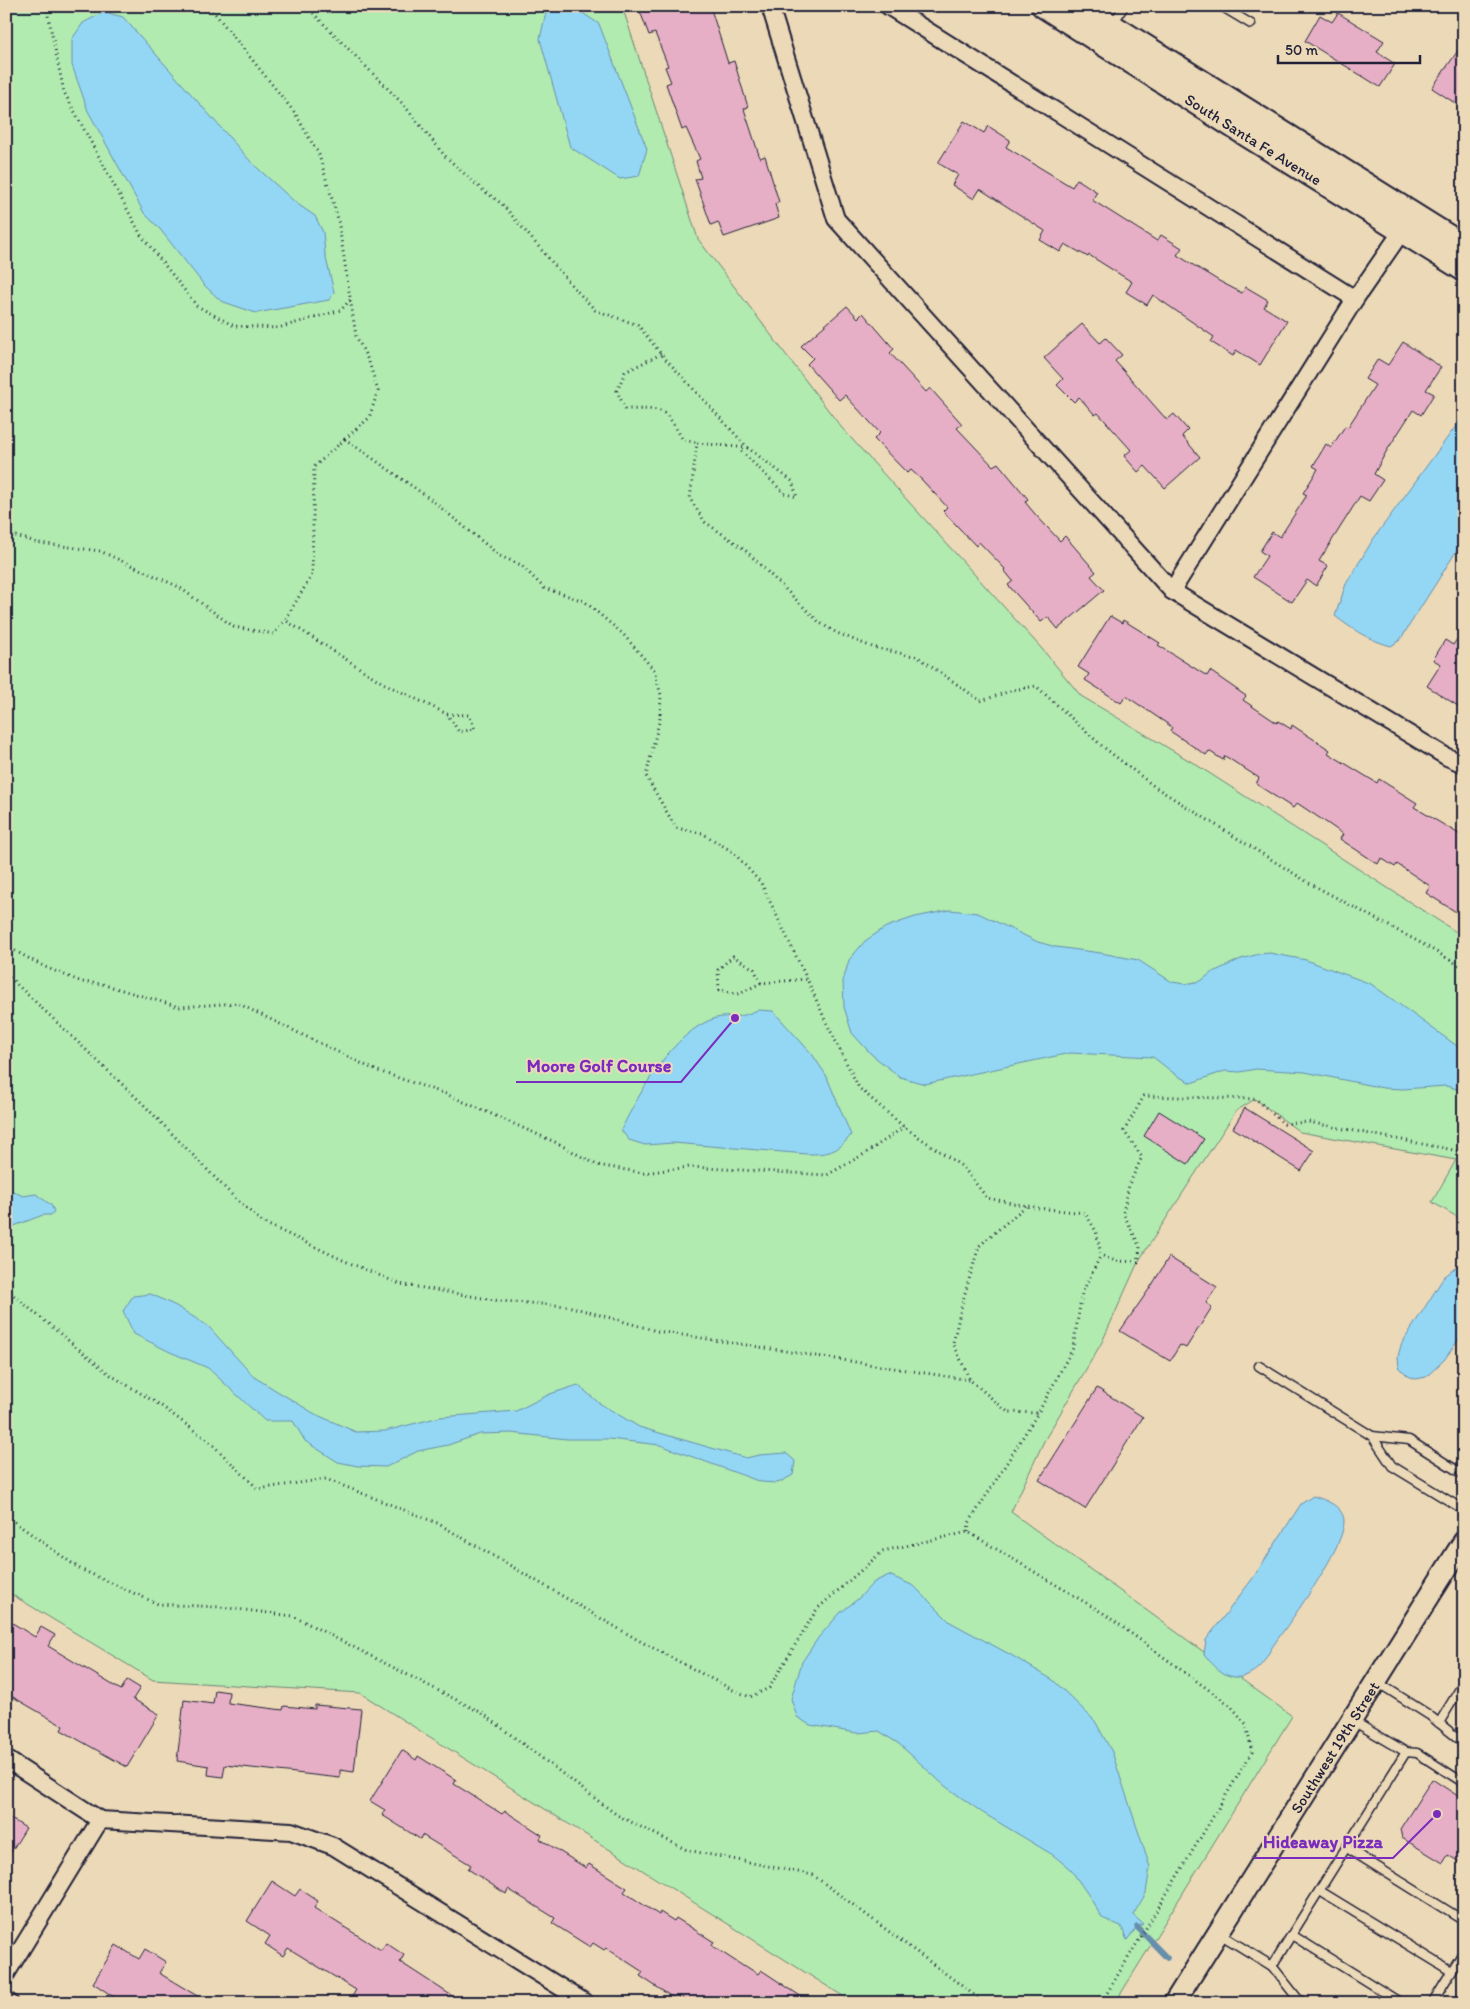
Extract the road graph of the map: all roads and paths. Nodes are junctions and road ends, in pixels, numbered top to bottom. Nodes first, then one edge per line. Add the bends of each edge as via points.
1 (46, 6) edge
2 (209, 6) edge
3 (306, 6) edge
4 (770, 6) edge
5 (888, 6) edge
6 (1043, 6) edge
7 (1081, 6) edge
8 (1124, 6) edge
9 (1221, 6) edge
10 (1251, 24) dead end
11 (1112, 26) junction
12 (1402, 231) junction
13 (1463, 245) edge
14 (1464, 270) edge
15 (350, 299) junction
16 (1355, 299) junction
17 (661, 354) junction
18 (345, 439) junction
19 (698, 443) junction
20 (738, 448) junction
21 (748, 448) junction
22 (6, 533) edge
23 (1172, 591) junction
24 (285, 620) junction
25 (447, 714) junction
26 (1464, 764) edge
27 (6, 946) edge
28 (1464, 968) edge
29 (6, 974) edge
30 (807, 980) junction
31 (761, 983) junction
32 (904, 1127) junction
33 (1464, 1152) edge
34 (1026, 1206) junction
35 (1101, 1255) junction
36 (6, 1289) edge
37 (1260, 1366) dead end
38 (970, 1380) junction
39 (1038, 1412) junction
40 (1372, 1436) junction
41 (1464, 1475) edge
42 (1464, 1510) edge
43 (6, 1516) edge
44 (968, 1532) junction
45 (1464, 1541) edge
46 (1375, 1681) junction
47 (1464, 1682) edge
48 (1351, 1720) junction
49 (1439, 1723) junction
50 (1464, 1743) edge
51 (1406, 1752) junction
52 (6, 1759) edge
53 (1464, 1783) edge
54 (100, 1820) junction
55 (1347, 1848) junction
56 (1320, 1891) junction
57 (1464, 1921) edge
58 (1218, 1933) junction
59 (1292, 1935) junction
60 (1464, 1951) edge
61 (1272, 1966) junction
62 (1451, 1971) junction
63 (6, 1974) edge
64 (6, 2001) edge
65 (582, 2002) edge
66 (10, 2003) edge
67 (985, 2003) edge
68 (1100, 2003) edge
69 (1174, 2003) edge
70 (1304, 2003) edge
71 (1400, 2003) edge
72 (1432, 2003) edge

1 - 15 path via 64,92 141,235 197,306 234,326 278,328 341,310
2 - 15 path via 295,114 319,155 338,219
3 - 17 path via 403,104 444,156 502,204 575,290 596,310 638,325
4 - 23 street via 836,219
5 - 16 street
6 - 12 main road, South Santa Fe Avenue
7 - 11 main road, South Santa Fe Avenue
8 - 11 lane
9 - 10 lane
11 - 13 main road, South Santa Fe Avenue
12 - 14 main road, South Santa Fe Avenue
12 - 16 street
15 - 18 path via 356,336 370,362 378,391 369,418
16 - 23 street
17 - 19 path via 625,372 617,391 625,410 661,410 669,416 683,440
17 - 21 path
18 - 24 path via 314,467 312,575
18 - 30 path via 429,498 500,556 521,565 544,588 584,601 624,634 654,670 661,695 660,718 646,776 676,828 702,833 733,852 761,883
19 - 20 path
19 - 28 path via 690,499 705,522 744,549 820,623 872,647 918,657 981,701 1036,686 1102,746 1155,786 1309,883
20 - 21 path
20 - 21 path via 784,492 797,497 792,481
22 - 24 path via 39,543 100,551 179,587 234,627 274,634
23 - 26 street via 1447,757
24 - 25 path via 383,683
25 - 25 path via 469,714 475,729 459,732
27 - 32 path via 82,982 102,984 179,1006 237,1003 375,1070 446,1094 557,1143 597,1165 644,1173 689,1167 827,1175
29 - 38 path via 262,1222 345,1261 400,1284 500,1301 568,1306 657,1332
30 - 31 path
30 - 32 path via 859,1088
31 - 31 path via 739,994 719,990 718,970 733,956 754,970
32 - 34 path via 963,1167 987,1198
33 - 35 path via 1308,1122 1284,1124 1256,1099 1144,1096 1124,1131 1142,1157 1129,1185 1123,1213 1140,1247 1138,1262 1116,1261
34 - 35 path via 1085,1212 1096,1231
34 - 38 path via 979,1246 953,1343
35 - 39 path via 1082,1293 1073,1348
36 - 44 path via 109,1374 160,1405 211,1443 258,1489 326,1479 437,1523 638,1640 750,1697 769,1688 817,1609 883,1551
37 - 40 lane
38 - 39 path via 1008,1412
39 - 44 path via 969,1522
40 - 41 lane via 1408,1440
40 - 42 lane via 1392,1466
43 - 67 path via 80,1569 158,1604 220,1607 293,1616 482,1713 617,1815 678,1846 813,1875
44 - 68 path via 1103,1612 1231,1706 1246,1724 1252,1752
45 - 46 street, Southwest 19th Street
46 - 48 street, Southwest 19th Street
46 - 49 lane
47 - 49 lane
48 - 51 lane
48 - 58 street, Southwest 19th Street
49 - 50 lane
51 - 53 lane via 1416,1753
51 - 55 lane
52 - 54 street
54 - 63 street
54 - 65 street via 291,1831 333,1846
55 - 56 lane
55 - 57 lane
56 - 59 lane
56 - 62 lane
58 - 61 lane
58 - 69 street, Southwest 19th Street
59 - 61 lane
59 - 71 lane
60 - 62 lane
61 - 70 lane
62 - 72 lane
64 - 66 street

